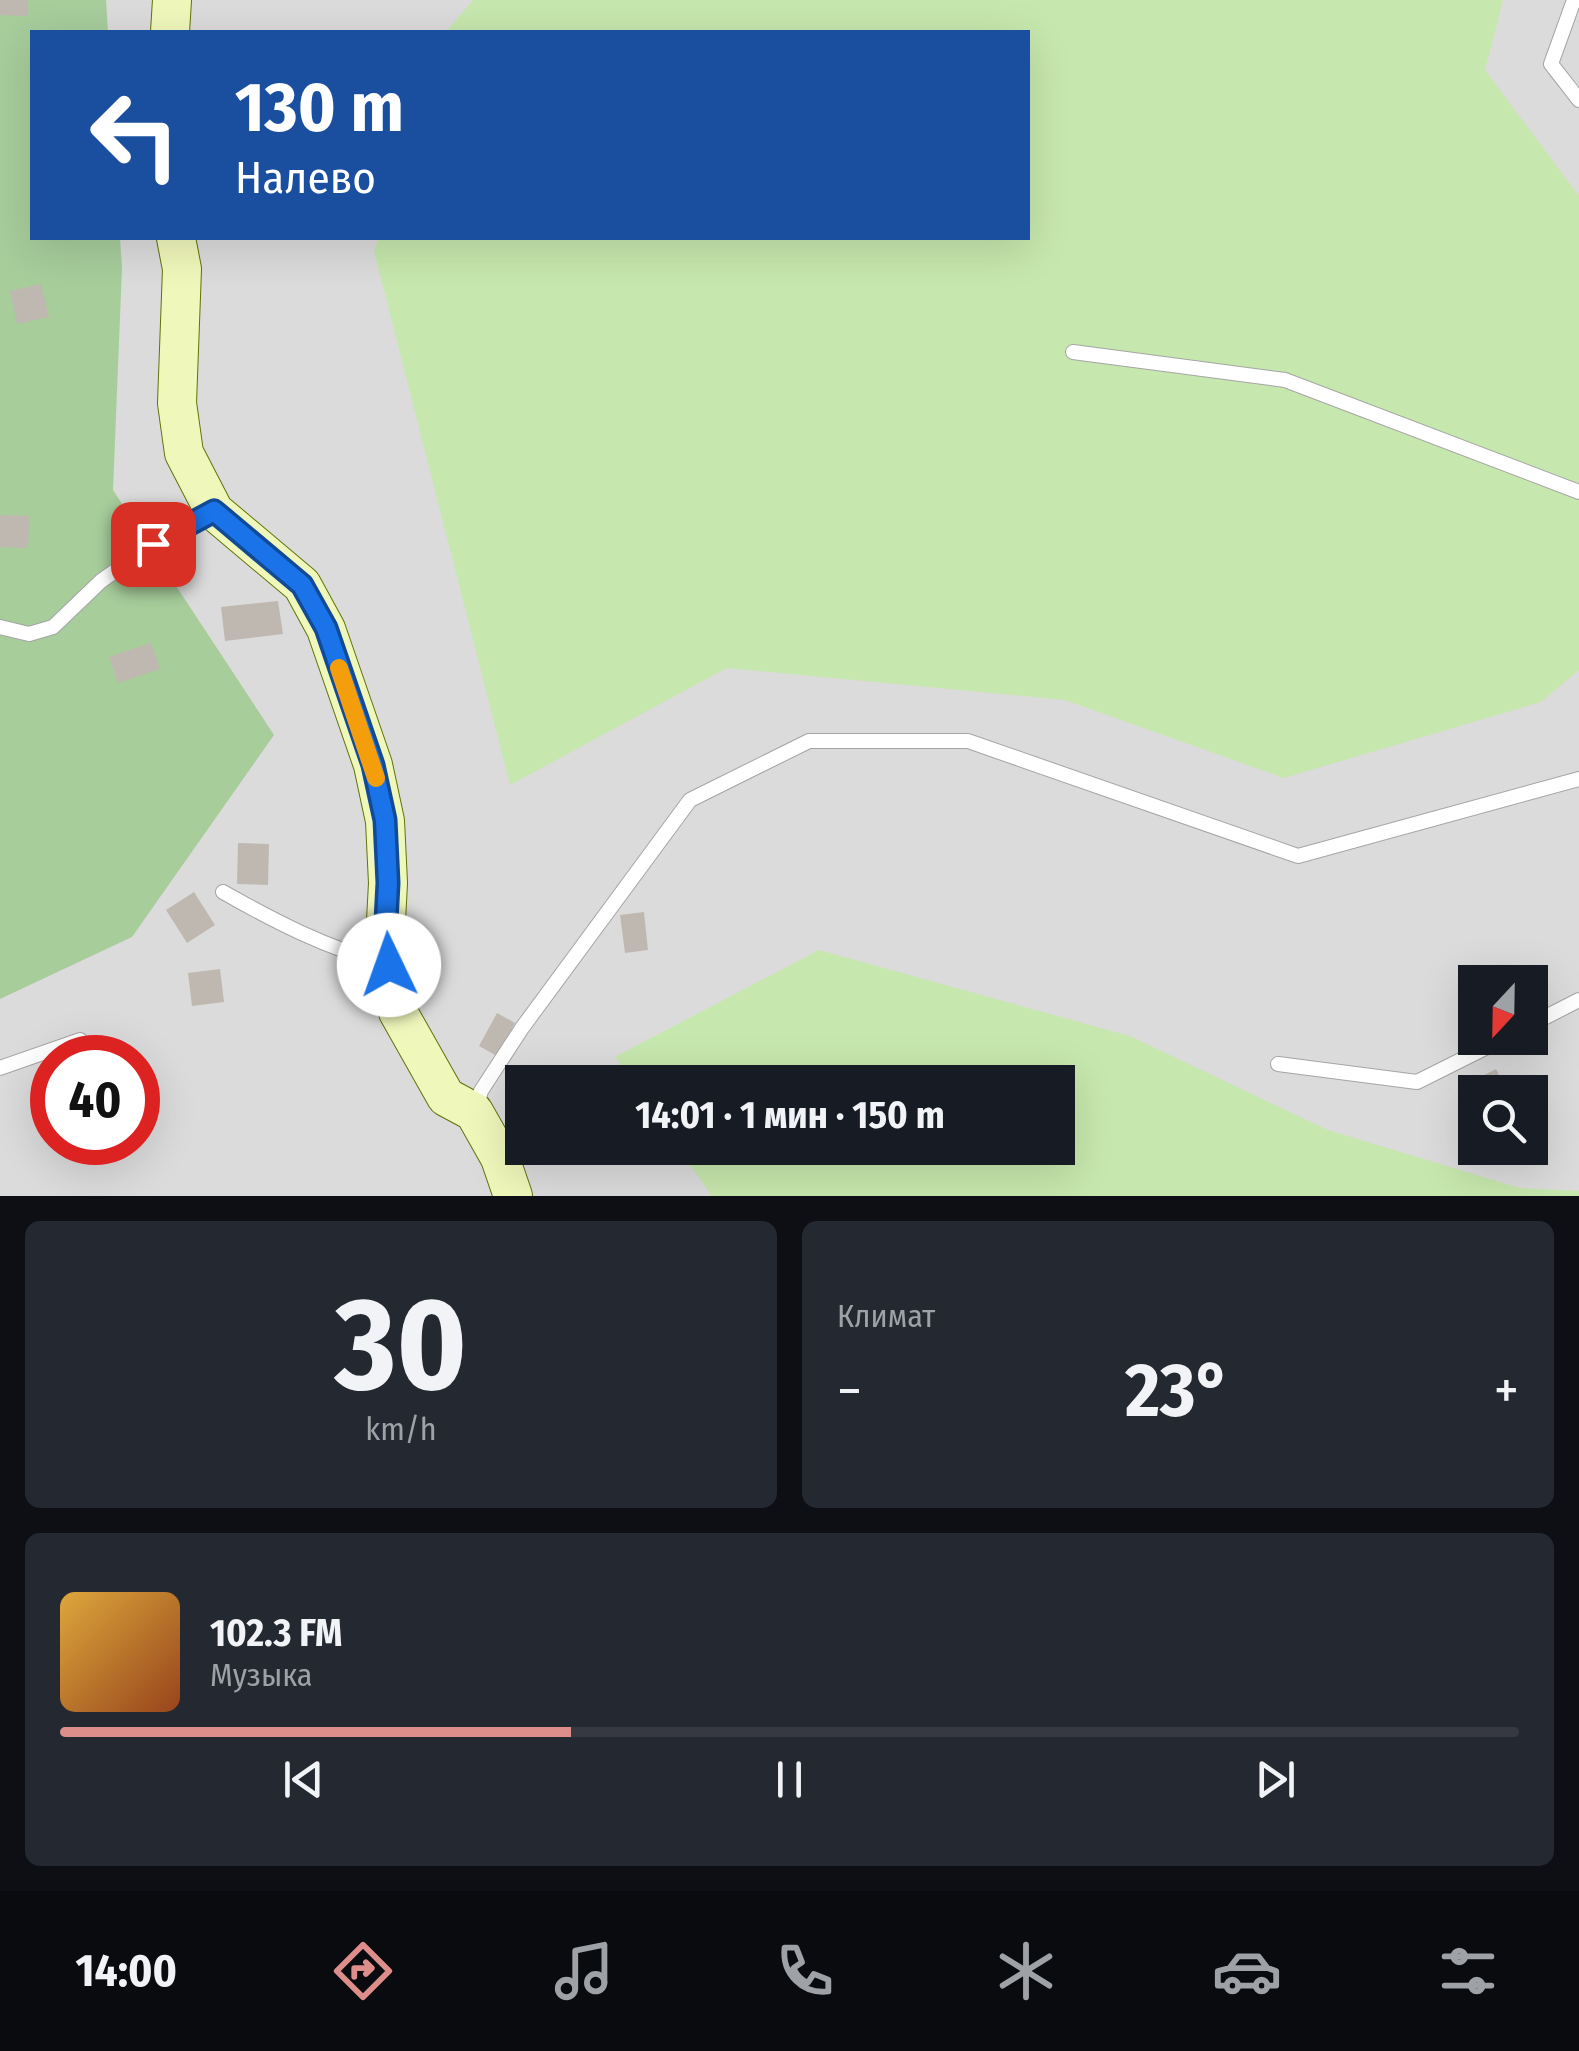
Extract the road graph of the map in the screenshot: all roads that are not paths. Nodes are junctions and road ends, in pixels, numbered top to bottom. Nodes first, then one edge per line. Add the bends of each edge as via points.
1 (172, 0) edge
2 (1574, 0) edge
3 (170, 30) edge
4 (1579, 100) edge
5 (176, 240) edge
6 (1073, 352) dead end
7 (1579, 492) edge
8 (214, 511) junction
9 (0, 627) edge
10 (1579, 779) edge
11 (223, 892) dead end
12 (389, 965) junction
13 (1579, 1000) edge
14 (1548, 1016) edge
15 (1471, 1055) edge
16 (30, 1058) edge
17 (1278, 1064) dead end
18 (0, 1068) edge
19 (474, 1112) junction
20 (513, 1196) edge

1 - 3 street
2 - 4 lane via 1552,64
5 - 8 street via 182,269 177,403 184,453
6 - 7 lane via 1285,380
8 - 9 lane via 101,581 53,627 29,634
8 - 12 street via 302,585 326,628 385,820
10 - 19 lane via 1298,856 968,742 809,741 690,800 522,1028
11 - 12 lane via 336,948
12 - 19 street via 398,1012 446,1097
13 - 14 lane
15 - 17 lane via 1417,1082
16 - 18 lane
19 - 20 street

